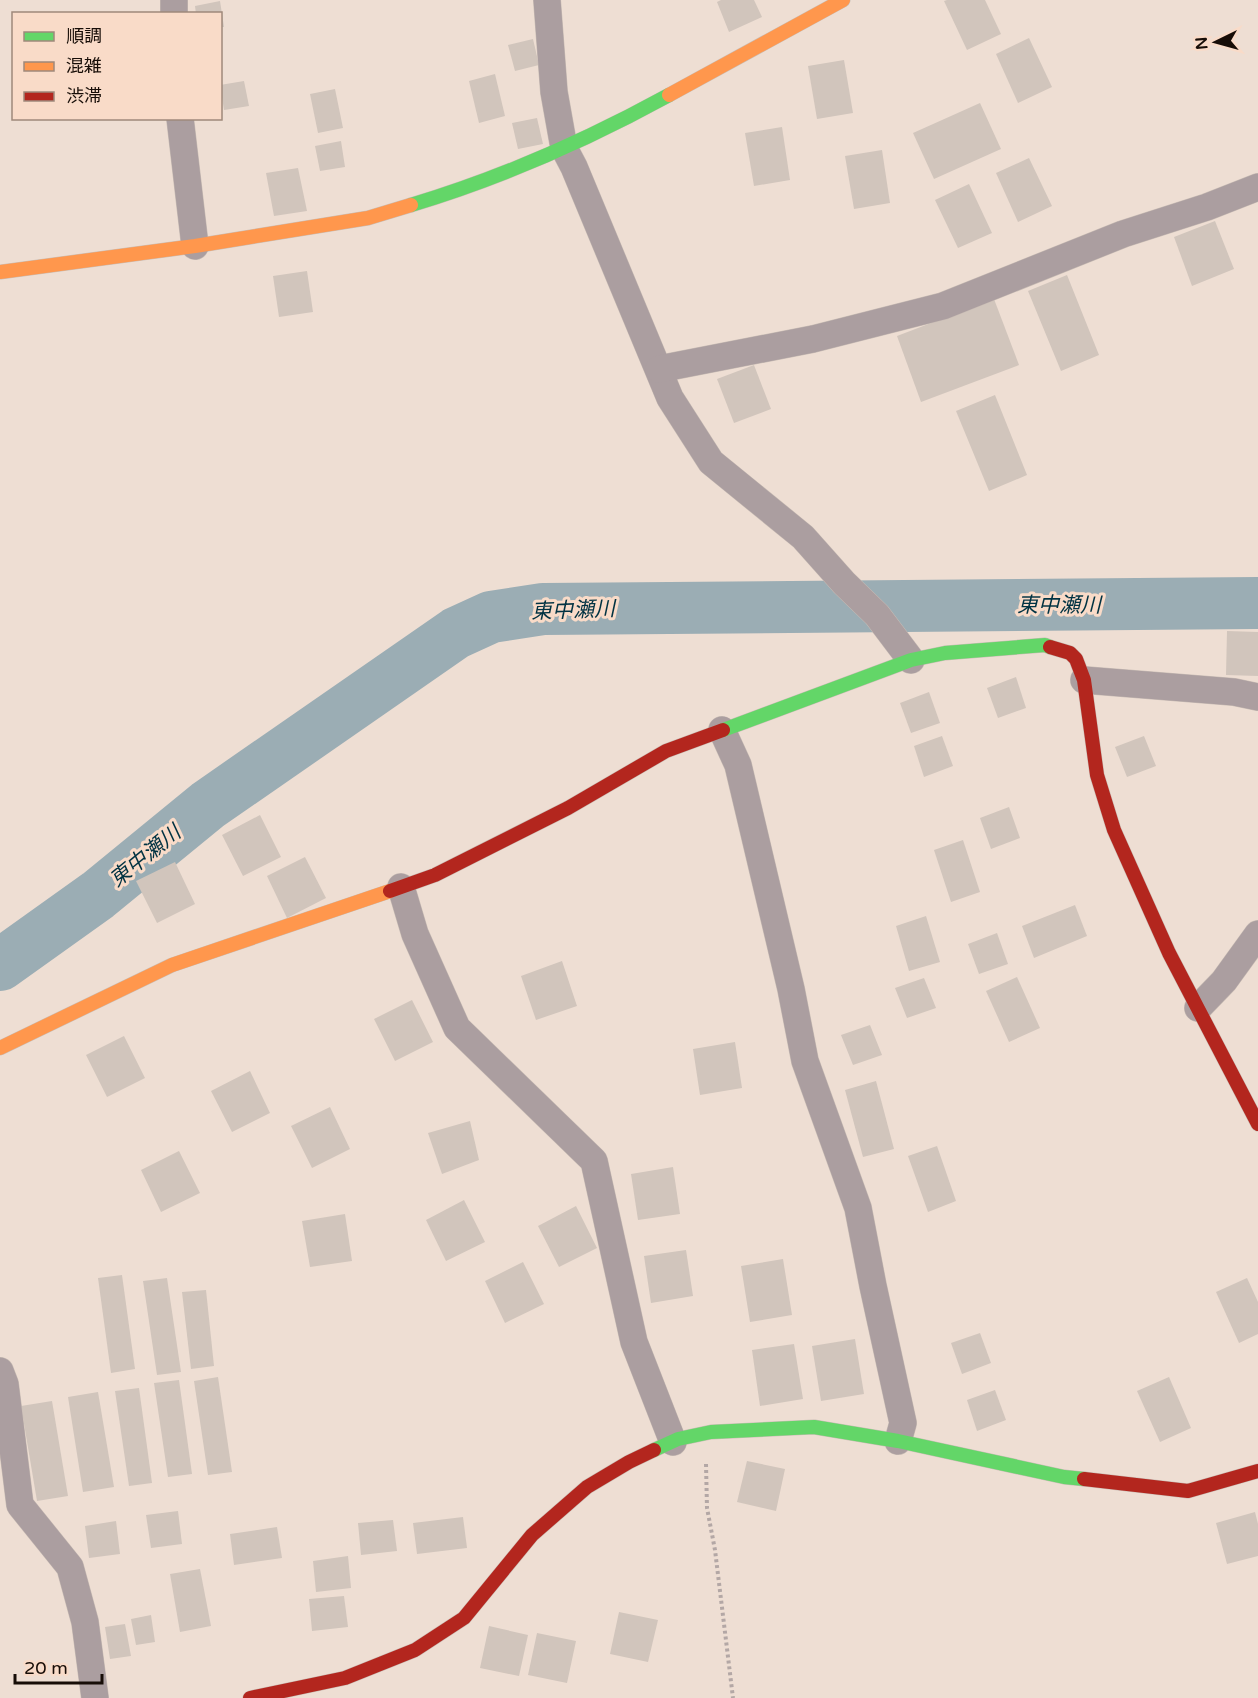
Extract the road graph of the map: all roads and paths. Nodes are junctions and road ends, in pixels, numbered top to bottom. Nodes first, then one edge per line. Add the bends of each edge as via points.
1 (547, 0) edge
2 (843, 0) edge
3 (180, 120) edge
4 (564, 148) junction
5 (1258, 188) edge
6 (195, 246) junction
7 (0, 272) edge
8 (659, 369) junction
9 (911, 660) junction
10 (1084, 680) junction
11 (1258, 697) edge
12 (722, 730) junction
13 (400, 887) junction
14 (1258, 934) edge
15 (1198, 1008) junction
16 (0, 1048) edge
17 (1258, 1124) edge
18 (0, 1371) edge
19 (705, 1434) junction
20 (898, 1440) junction
21 (673, 1442) junction
22 (1258, 1470) edge
23 (95, 1698) edge
24 (250, 1698) edge
25 (733, 1698) edge

1 - 4 street via 554,92
2 - 4 street
3 - 6 street
4 - 6 street via 444,195 368,218
4 - 8 street
5 - 8 street via 1123,234 943,306 813,339
6 - 7 street
8 - 9 street via 670,398 711,462 803,537 869,607
9 - 10 street via 945,653 1046,645 1077,659
9 - 12 street
10 - 11 street
10 - 15 street via 1097,775 1114,830
12 - 13 street via 666,752 568,808 435,875
12 - 20 street via 738,765 805,1061 858,1208 903,1423
13 - 16 street via 172,965
13 - 21 street via 415,934 457,1028 594,1161 634,1342
14 - 15 street via 1224,981
15 - 17 street
18 - 23 street via 6,1384 20,1505 69,1566 85,1622
19 - 20 street via 814,1427
19 - 21 street
19 - 25 path via 707,1508 716,1550
20 - 22 street via 1064,1477 1188,1491
21 - 24 street via 628,1462 587,1487 532,1535 464,1618 415,1650 345,1678

